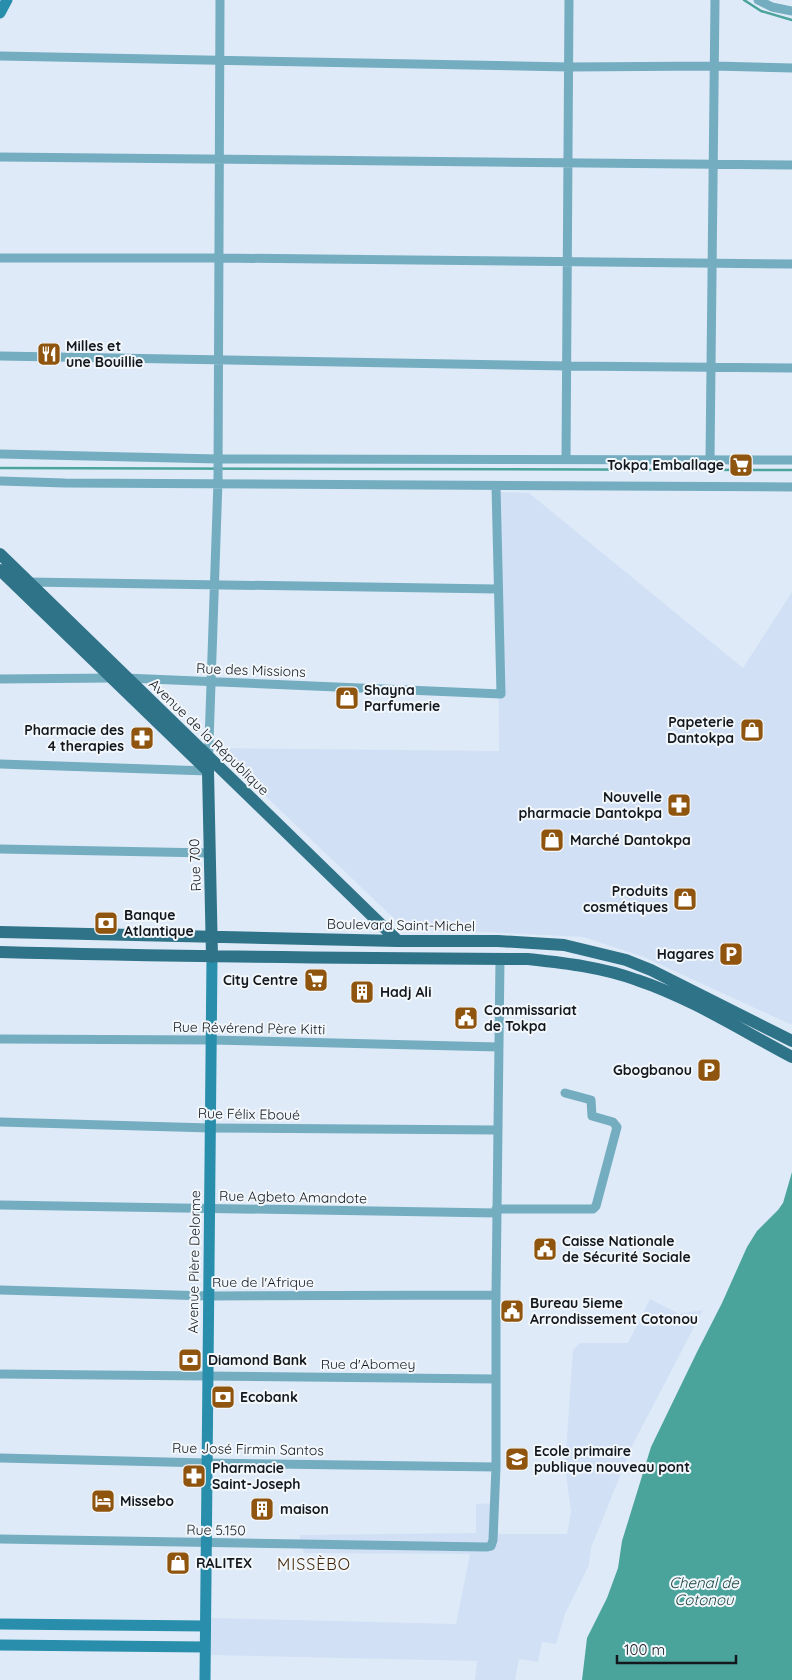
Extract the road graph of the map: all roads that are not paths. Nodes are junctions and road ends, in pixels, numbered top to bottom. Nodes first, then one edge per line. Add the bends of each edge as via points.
1 (7, 0) edge
2 (220, 0) edge
3 (569, 0) edge
4 (714, 0) edge
5 (758, 0) edge
6 (792, 11) edge
7 (0, 13) edge
8 (0, 56) edge
9 (220, 61) junction
10 (714, 66) junction
11 (569, 67) junction
12 (792, 68) edge
13 (0, 157) edge
14 (219, 160) junction
15 (568, 163) junction
16 (713, 164) junction
17 (792, 165) edge
18 (0, 258) edge
19 (219, 258) junction
20 (567, 262) junction
21 (712, 263) junction
22 (792, 264) edge
23 (0, 356) edge
24 (218, 360) junction
25 (567, 366) junction
26 (711, 367) junction
27 (792, 368) edge
28 (0, 454) edge
29 (566, 459) junction
30 (710, 459) junction
31 (792, 460) edge
32 (218, 461) junction
33 (0, 481) edge
34 (218, 482) junction
35 (496, 486) junction
36 (792, 488) edge
37 (0, 554) edge
38 (0, 570) edge
39 (6, 581) edge
40 (28, 582) junction
41 (215, 585) junction
42 (497, 589) junction
43 (111, 678) junction
44 (127, 678) junction
45 (0, 679) edge
46 (212, 682) junction
47 (208, 756) junction
48 (0, 764) edge
49 (208, 771) junction
50 (0, 849) edge
51 (210, 853) junction
52 (0, 932) edge
53 (212, 936) junction
54 (398, 941) junction
55 (0, 952) edge
56 (212, 958) junction
57 (500, 959) junction
58 (0, 1038) edge
59 (787, 1038) edge
60 (211, 1040) junction
61 (498, 1047) junction
62 (792, 1057) edge
63 (565, 1093) dead end
64 (0, 1122) edge
65 (210, 1128) junction
66 (497, 1130) junction
67 (0, 1205) edge
68 (210, 1209) junction
69 (496, 1211) junction
70 (0, 1290) edge
71 (496, 1295) junction
72 (208, 1296) junction
73 (0, 1374) edge
74 (208, 1377) junction
75 (495, 1379) junction
76 (0, 1458) edge
77 (207, 1463) junction
78 (496, 1466) junction
79 (0, 1539) edge
80 (206, 1544) junction
81 (0, 1624) edge
82 (205, 1626) junction
83 (0, 1644) edge
84 (205, 1647) junction
85 (205, 1680) edge

1 - 7 main road
2 - 9 street
3 - 11 street
4 - 10 street
5 - 6 street
8 - 9 street
9 - 11 street
9 - 14 street
10 - 11 street
10 - 12 street
10 - 16 street
11 - 15 street
13 - 14 street
14 - 15 street
14 - 19 street
15 - 16 street
15 - 20 street
16 - 17 street
16 - 21 street
18 - 19 street
19 - 20 street
19 - 24 street
20 - 21 street
20 - 25 street
21 - 22 street
21 - 26 street
23 - 24 street
24 - 25 street
24 - 32 street
25 - 26 street
25 - 29 street
26 - 27 street
26 - 30 street
28 - 32 street
29 - 30 street
29 - 32 street
30 - 31 street
32 - 34 street
33 - 34 street
34 - 35 street
34 - 41 street
35 - 36 street
35 - 42 street
37 - 40 main road, Avenue de la République
38 - 39 main road, Avenue de la République
39 - 40 street
39 - 43 main road, Avenue de la République
40 - 41 street
40 - 44 main road, Avenue de la République
41 - 42 street
41 - 46 street
42 - 46 street, Rue des Missions via 501,694
43 - 44 street, Rue des Missions
43 - 45 street, Rue des Missions
43 - 49 main road, Avenue de la République
44 - 46 street, Rue des Missions
44 - 47 main road, Avenue de la République
46 - 47 street
47 - 49 street
47 - 54 main road, Avenue de la République
48 - 49 street
49 - 51 main road, Rue 700
50 - 51 street
51 - 53 main road, Rue 700
52 - 53 main road, Boulevard Saint-Michel
53 - 54 main road, Boulevard Saint-Michel
53 - 56 main road, Rue 700
54 - 59 main road, Boulevard Saint-Michel via 552,943 605,954 658,973
55 - 56 main road
56 - 57 main road
56 - 60 main road, Avenue Pière Delorme
57 - 61 street
57 - 62 main road via 562,963 638,980 684,1000
58 - 60 street, Rue Révérend Père Kitti
60 - 61 street, Rue Révérend Père Kitti
60 - 65 main road, Avenue Pière Delorme
61 - 66 street
63 - 69 street, Rue Agbeto Amandote via 591,1100 592,1116 613,1122 617,1127 596,1206 593,1209
64 - 65 street, Rue Félix Eboué
65 - 66 street, Rue Félix Eboué
65 - 68 main road, Avenue Pière Delorme
66 - 69 street
67 - 68 street, Rue Agbeto Amandote
68 - 69 street, Rue Agbeto Amandote
68 - 72 main road, Avenue Pière Delorme
69 - 71 street
70 - 72 street, Rue de l'Afrique
71 - 72 street, Rue de l'Afrique
71 - 75 street
72 - 74 main road, Avenue Pière Delorme
73 - 74 street, Rue d'Abomey
74 - 75 street, Rue d'Abomey
74 - 77 main road, Avenue Pière Delorme
75 - 78 street
76 - 77 street, Rue José Firmin Santos
77 - 78 street, Rue José Firmin Santos
77 - 80 main road, Avenue Pière Delorme
78 - 80 street, Rue 5.150 via 494,1540 491,1546
79 - 80 street, Rue 5.150
80 - 82 main road, Avenue Pière Delorme
81 - 82 main road
82 - 84 main road, Avenue Pière Delorme
83 - 84 main road
84 - 85 main road, Avenue Pière Delorme

